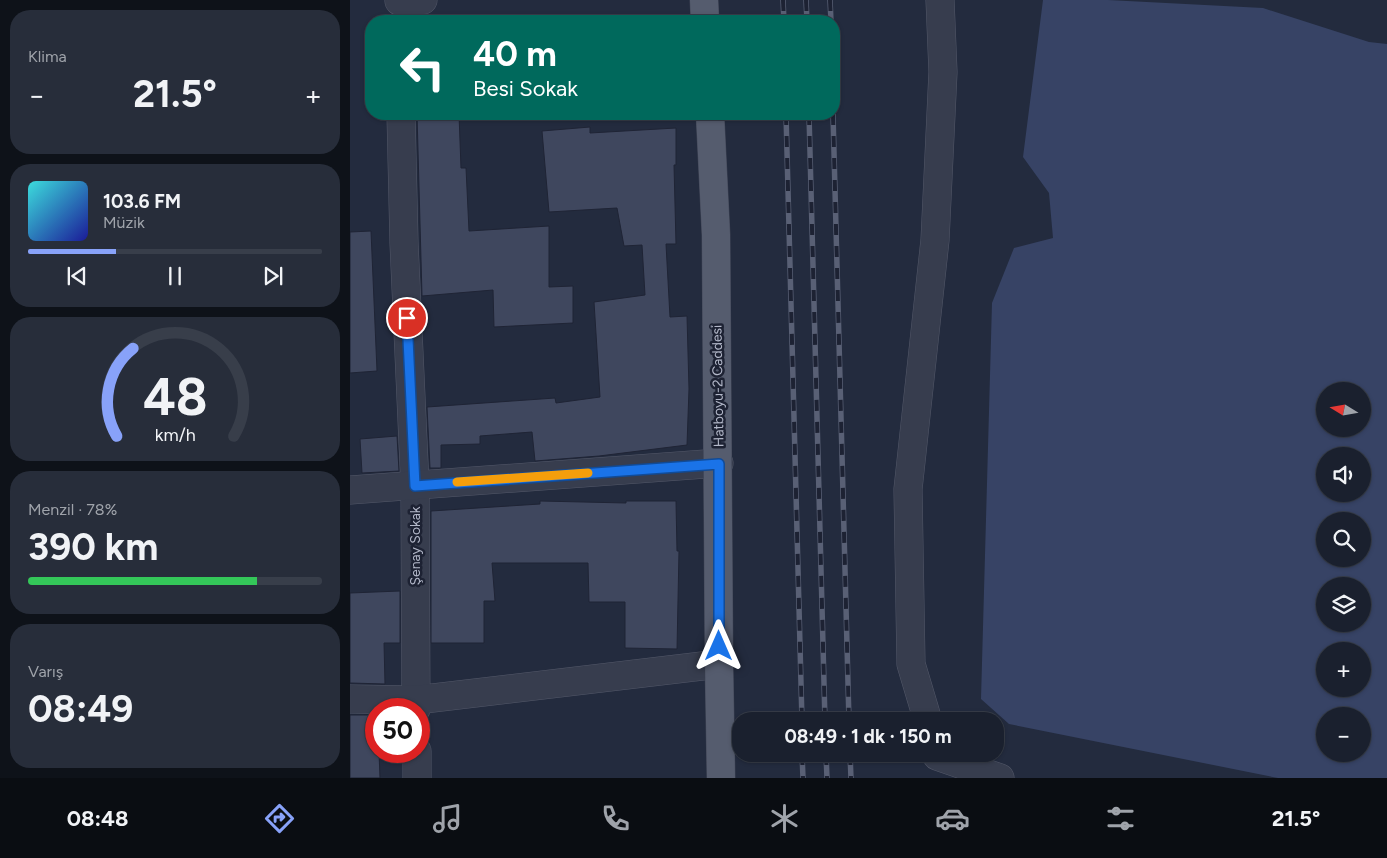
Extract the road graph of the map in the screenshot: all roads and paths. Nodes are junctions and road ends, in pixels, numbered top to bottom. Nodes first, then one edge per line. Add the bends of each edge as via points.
1 (704, 0) edge
2 (940, 0) edge
3 (705, 15) edge
4 (401, 120) edge
5 (710, 120) edge
6 (719, 464) junction
7 (415, 486) junction
8 (350, 490) edge
9 (719, 664) junction
10 (350, 698) edge
11 (416, 698) edge
12 (365, 699) edge
13 (430, 702) edge
14 (925, 712) edge
15 (954, 762) edge
16 (417, 763) edge
17 (417, 778) edge
18 (722, 778) edge
19 (1000, 778) edge

1 - 3 main road
2 - 14 street via 943,72 935,240 908,489 911,664
4 - 7 street, Şenay Sokak
5 - 6 main road, Hatboyu-2 Caddesi via 716,235
6 - 7 street
6 - 9 main road, Hatboyu-2 Caddesi
7 - 8 street
7 - 11 street, Şenay Sokak
9 - 13 street
9 - 18 main road, Hatboyu-2 Caddesi
10 - 12 street
15 - 19 street
16 - 17 street

